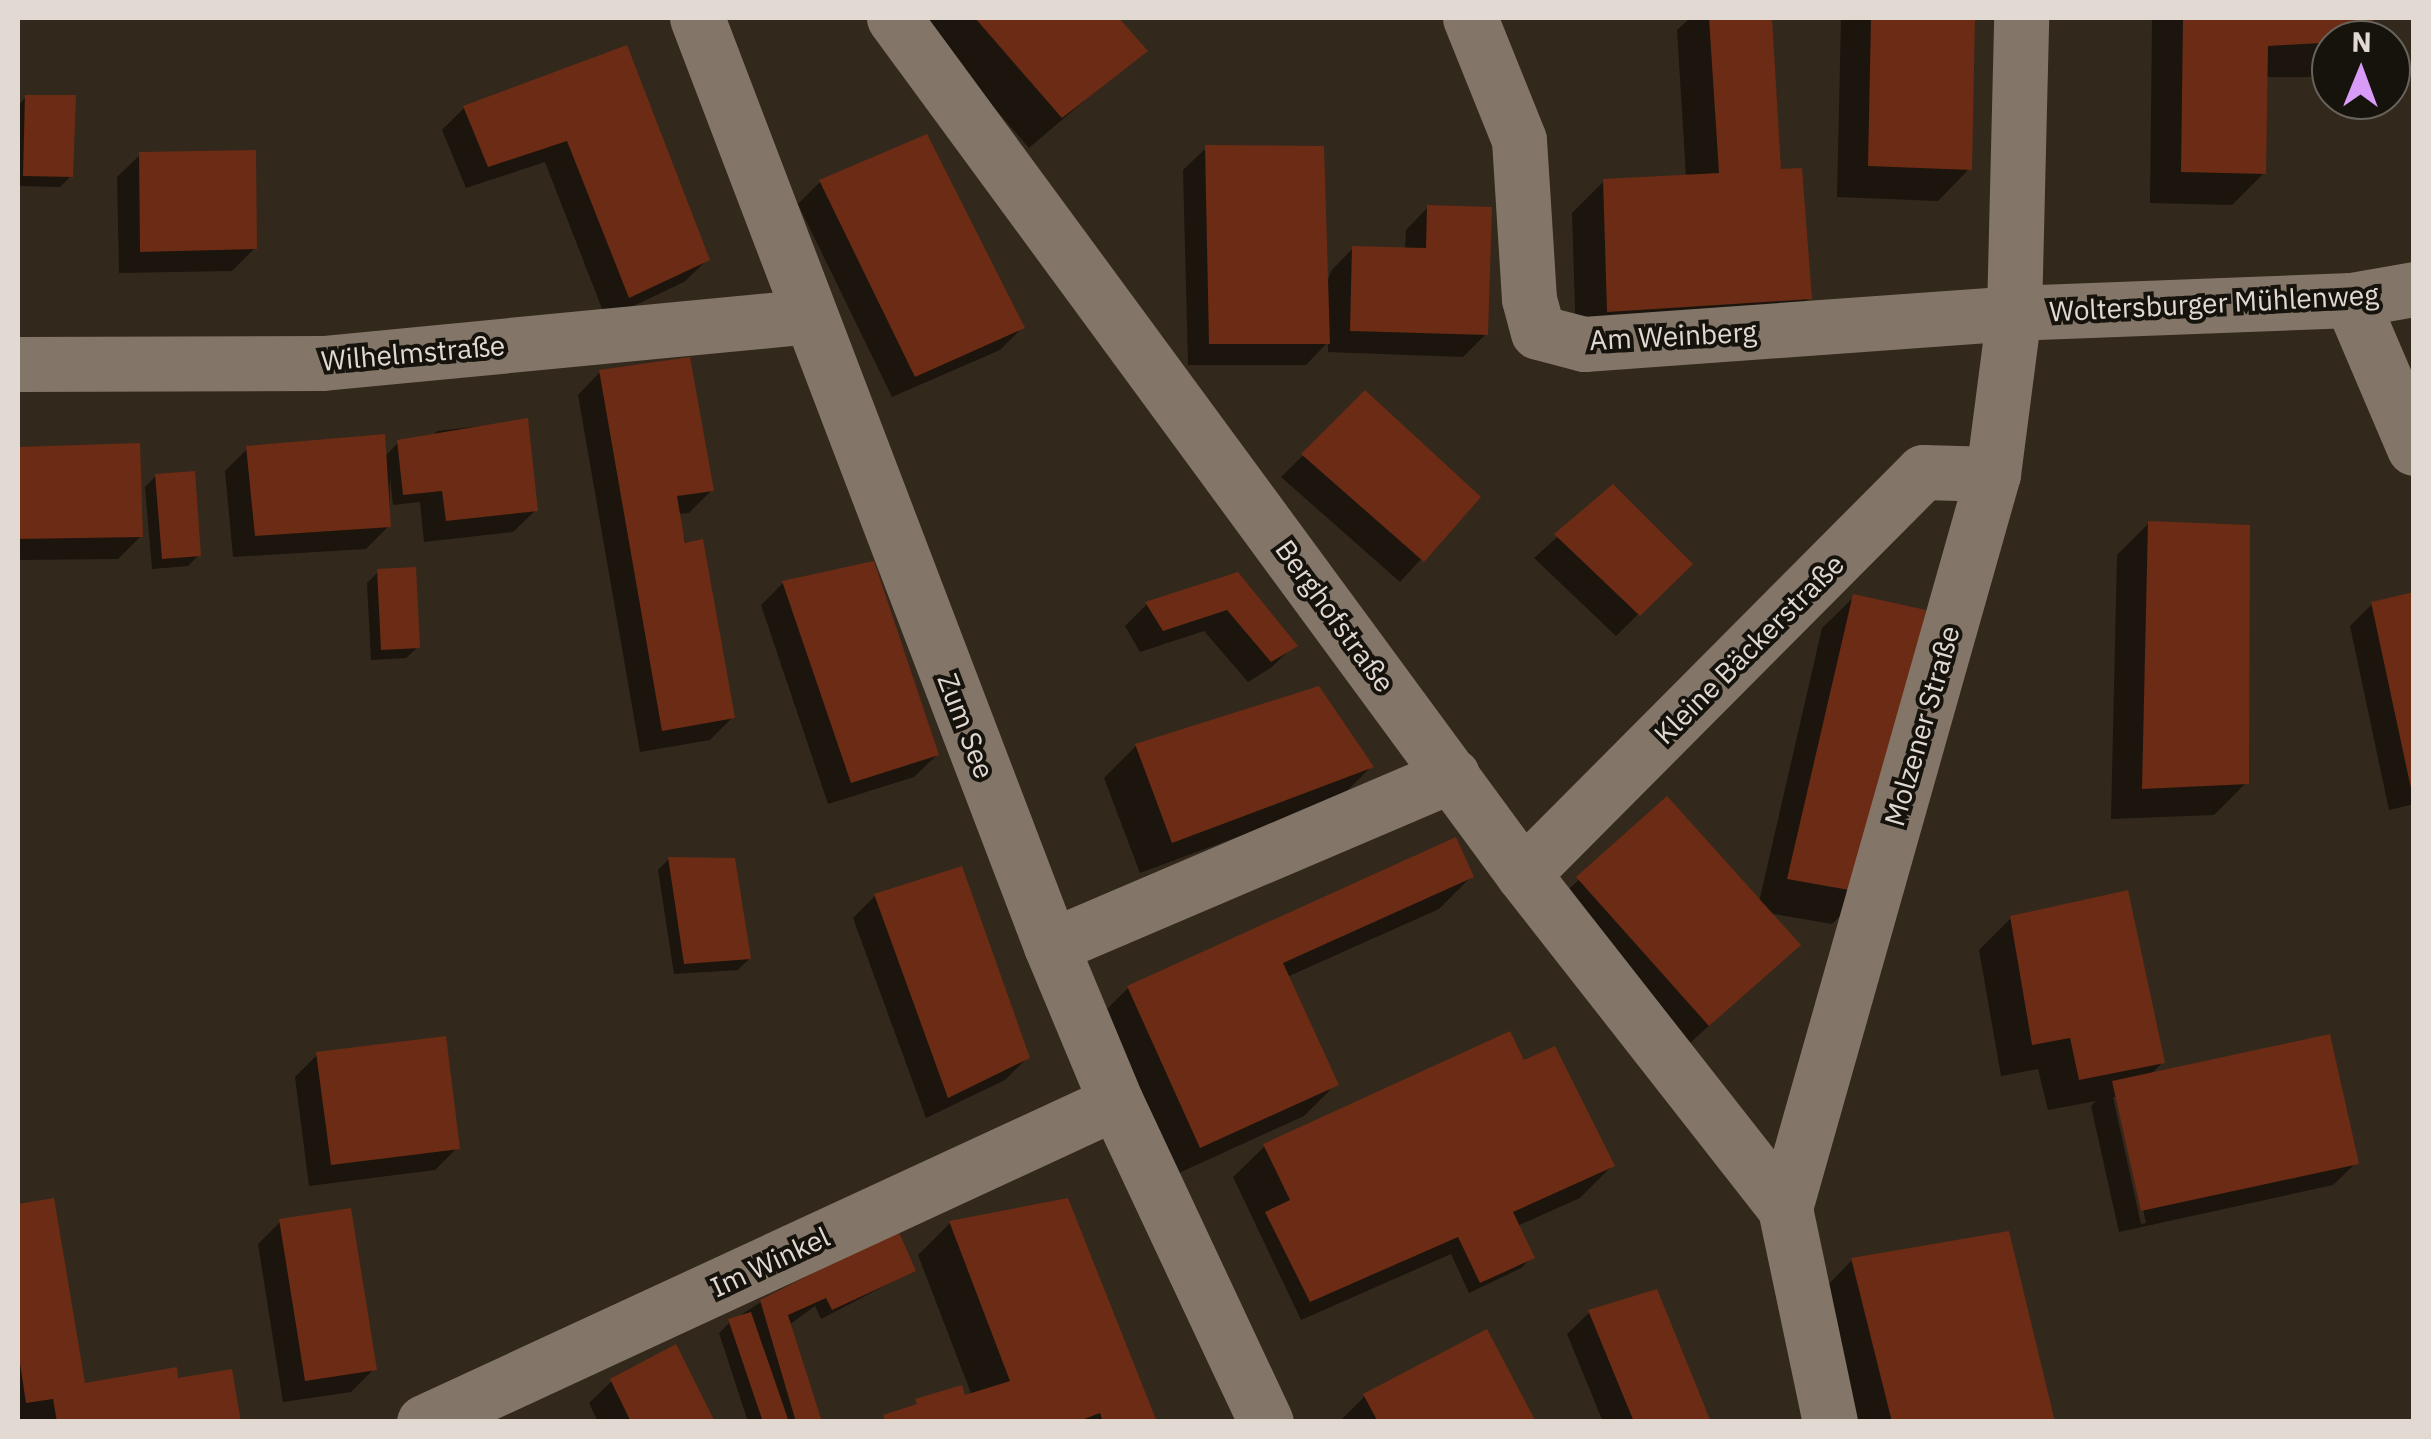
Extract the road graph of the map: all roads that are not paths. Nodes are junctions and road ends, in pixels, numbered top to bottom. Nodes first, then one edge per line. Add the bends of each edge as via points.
1 (696, 18) edge
2 (894, 18) edge
3 (1470, 18) edge
4 (2021, 18) edge
5 (2414, 289) edge
6 (2351, 300) junction
7 (2014, 313) junction
8 (807, 316) junction
9 (18, 364) edge
10 (2414, 448) edge
11 (1993, 474) junction
12 (1452, 776) junction
13 (1523, 874) junction
14 (1051, 946) junction
15 (1116, 1102) junction
16 (1785, 1208) junction
17 (424, 1422) edge
18 (1266, 1422) edge
19 (1830, 1422) edge

1 - 8 street, Zum See
2 - 12 street, Berghofstraße
3 - 7 street, Am Weinberg via 1519,140 1529,299 1538,332 1584,344
4 - 7 street, Molzener Straße
5 - 6 street, Woltersburger Mühlenweg
6 - 7 street, Woltersburger Mühlenweg
6 - 10 street
7 - 11 street, Molzener Straße
8 - 9 street, Wilhelmstraße via 324,363
8 - 14 street, Zum See
11 - 13 street, Kleine Bäckerstraße via 1924,472
11 - 16 street, Molzener Straße
12 - 13 street, Berghofstraße
12 - 14 street
13 - 16 street, Berghofstraße
14 - 15 street, Zum See
15 - 17 street, Im Winkel
15 - 18 street, Zum See
16 - 19 street, Molzener Straße

